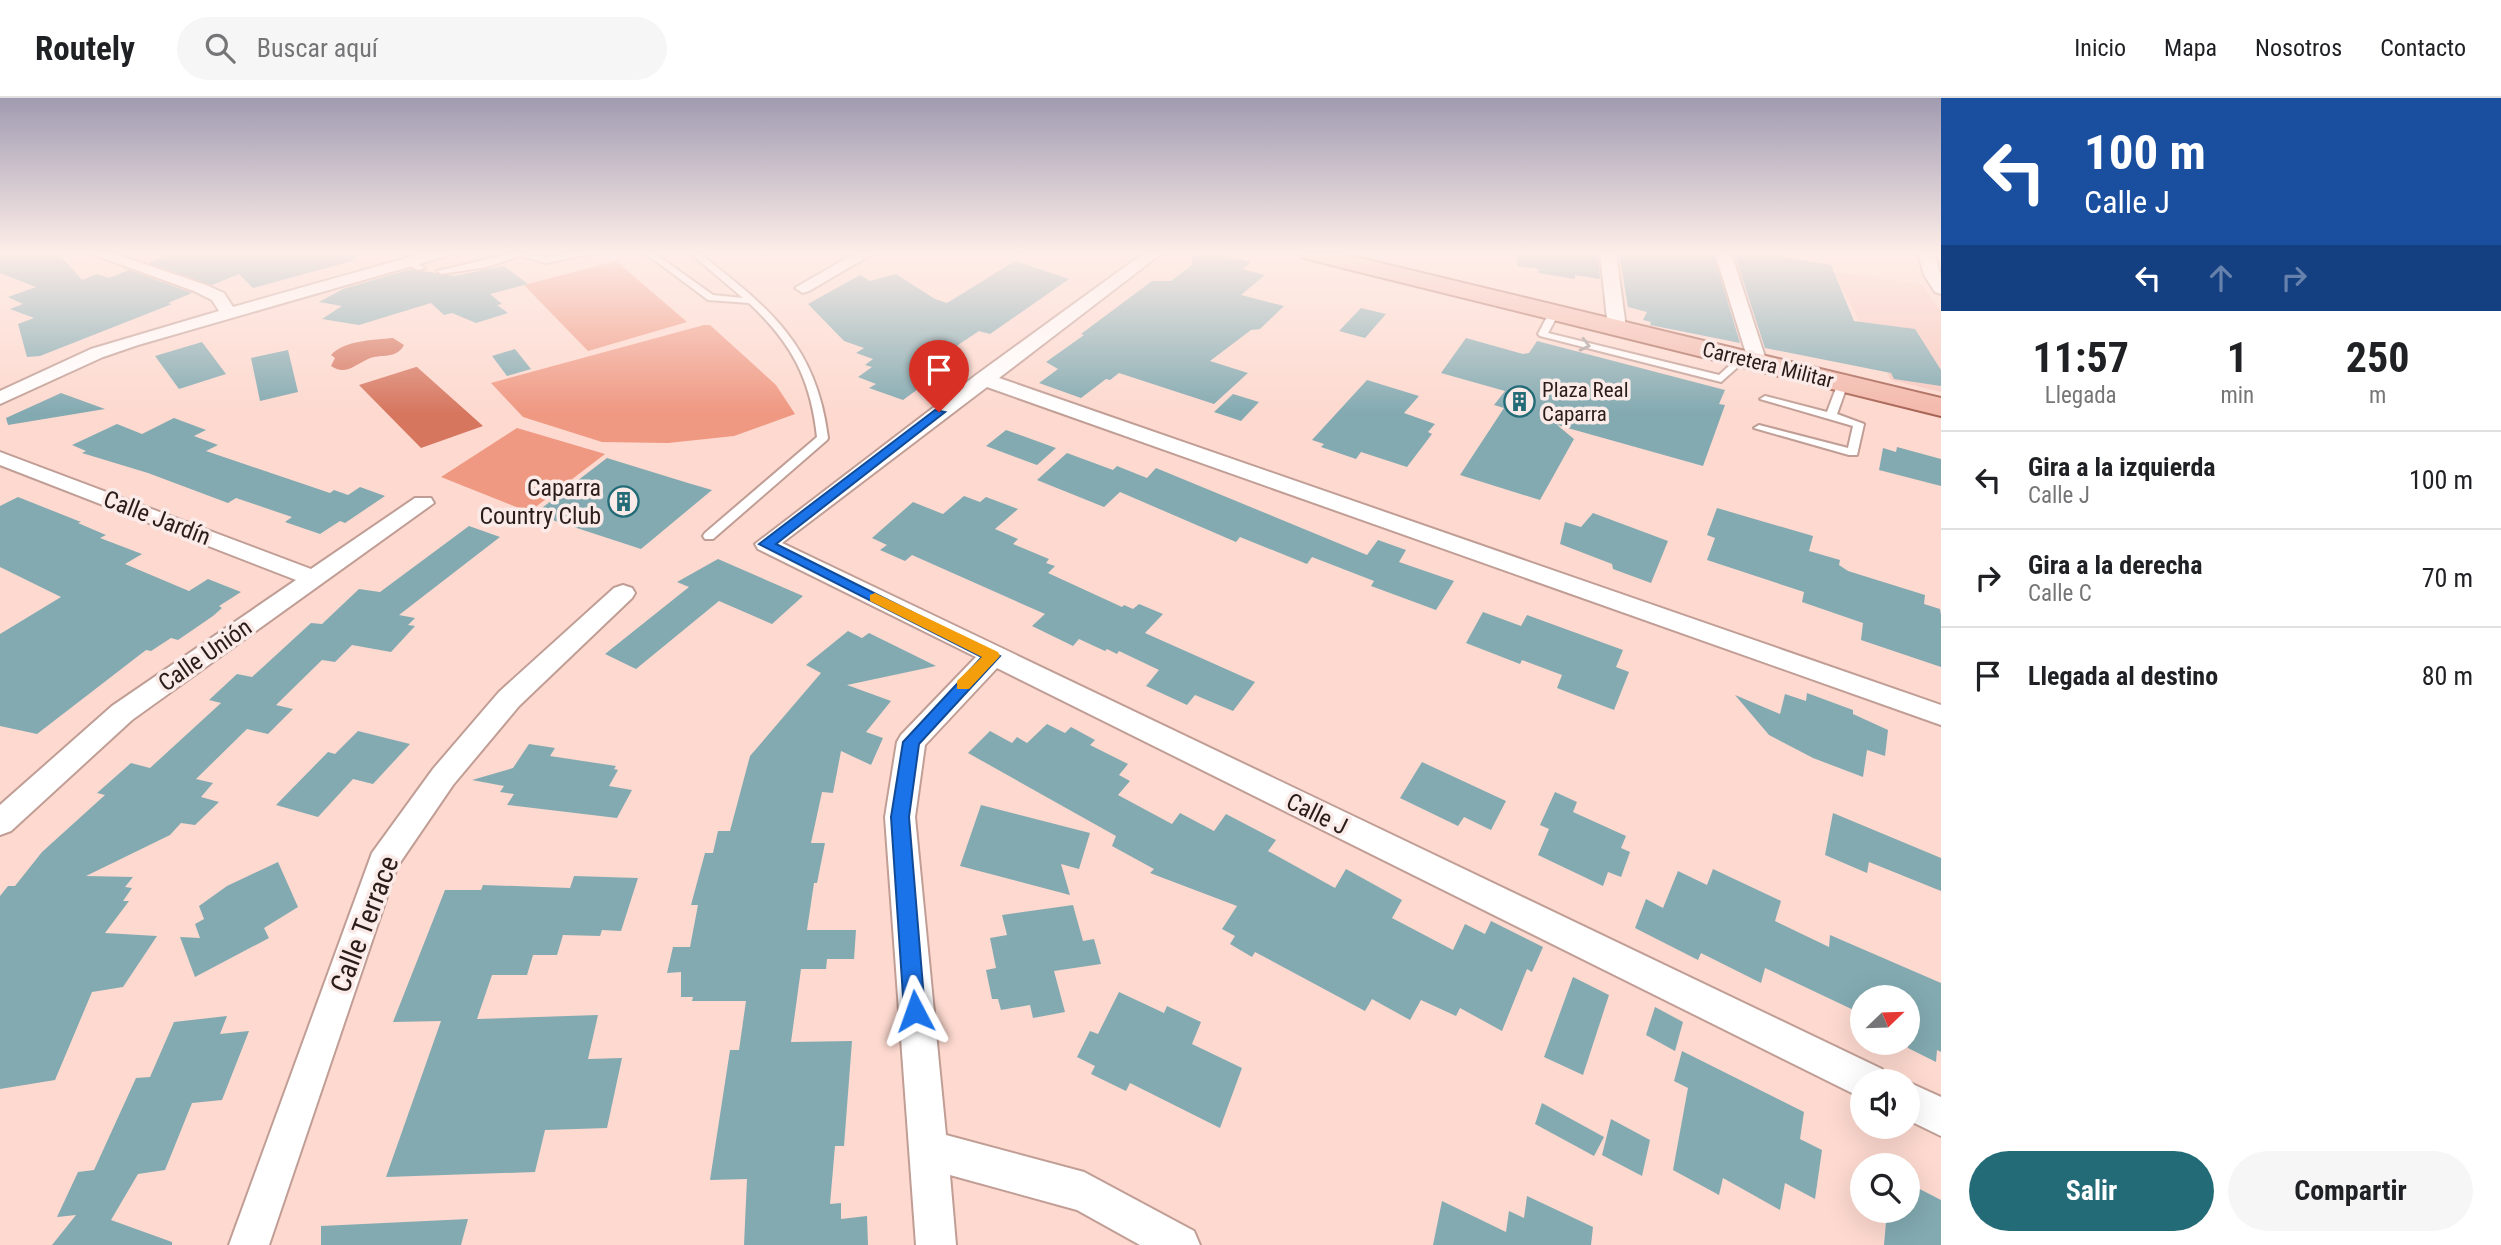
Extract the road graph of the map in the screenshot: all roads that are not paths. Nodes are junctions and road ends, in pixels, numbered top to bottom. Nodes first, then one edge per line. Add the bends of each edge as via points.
1 (225, 307) edge
2 (254, 307) edge
3 (760, 307) edge
4 (1081, 307) edge
5 (1529, 307) edge
6 (1615, 307) edge
7 (1736, 307) edge
8 (229, 313) junction
9 (1554, 313) junction
10 (1618, 328) junction
11 (1750, 361) junction
12 (983, 379) junction
13 (1843, 383) junction
14 (0, 398) edge
15 (1765, 399) dead end
16 (1941, 407) edge
17 (1831, 416) junction
18 (1759, 428) dead end
19 (0, 458) edge
20 (423, 503) dead end
21 (709, 536) dead end
22 (314, 579) junction
23 (623, 593) dead end
24 (993, 656) junction
25 (1941, 715) edge
26 (4, 813) edge
27 (1850, 1073) edge
28 (1920, 1106) edge
29 (1941, 1116) edge
30 (926, 1149) junction
31 (249, 1245) edge
32 (936, 1245) edge
33 (1181, 1245) edge

1 - 8 street
2 - 8 street
3 - 21 lane via 799,355 822,409 823,438
4 - 12 street
5 - 9 main road, Carretera Militar
6 - 10 street
7 - 11 street
8 - 14 street via 97,353
9 - 10 main road, Carretera Militar
9 -> 11 lane via 1543,334 1721,379
10 - 11 main road, Carretera Militar
11 - 13 main road, Carretera Militar
12 - 24 street, Calle J via 766,544
12 - 25 street
13 - 16 main road, Carretera Militar
13 - 17 lane
15 - 17 lane
17 - 18 lane via 1859,424 1853,453
19 - 22 street, Calle Jardín
20 - 22 street, Calle Unión
22 - 26 street, Calle Unión via 122,713
23 - 31 street, Calle Terrace via 509,699 443,777 383,862
24 - 27 street, Calle J
24 - 30 street via 911,742 900,817
28 - 29 street
30 - 32 street
30 - 33 street via 1084,1192

